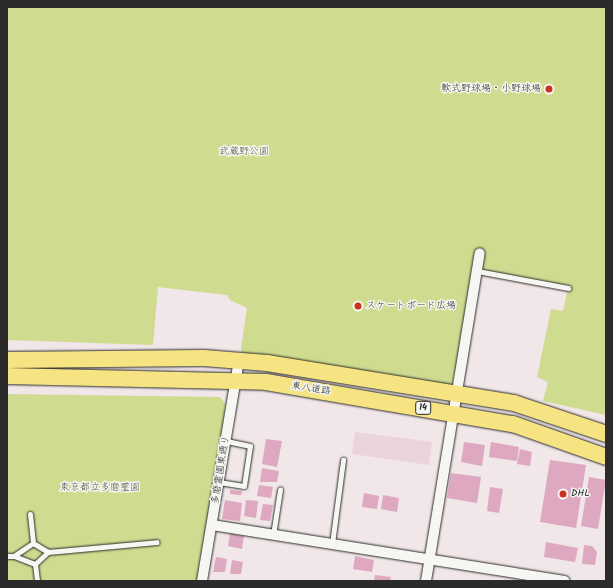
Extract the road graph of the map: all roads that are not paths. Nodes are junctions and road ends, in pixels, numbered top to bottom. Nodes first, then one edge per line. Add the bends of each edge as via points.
1 (480, 253) dead end
2 (477, 271) junction
3 (568, 288) dead end
4 (7, 360) edge
5 (239, 360) junction
6 (7, 376) edge
7 (235, 379) junction
8 (455, 393) junction
9 (451, 412) junction
10 (606, 434) edge
11 (226, 441) junction
12 (606, 458) edge
13 (343, 460) dead end
14 (219, 482) junction
15 (280, 490) dead end
16 (30, 514) dead end
17 (212, 525) junction
18 (273, 535) junction
19 (157, 542) dead end
20 (33, 543) junction
21 (332, 544) junction
22 (48, 552) junction
23 (7, 556) edge
24 (14, 556) junction
25 (429, 560) junction
26 (35, 564) junction
27 (518, 578) edge
28 (37, 581) edge
29 (202, 581) edge
30 (426, 581) edge
31 (565, 581) edge

1 - 2 street
2 - 3 lane
2 - 8 street
4 - 5 main road, 東八道路 / 14
5 - 7 street, 多磨霊園東通り
5 - 8 main road, 東八道路 / 14
6 - 7 main road, 東八道路 / 14
7 - 9 main road, 東八道路 / 14
7 - 11 street, 多磨霊園東通り
8 - 9 street
8 - 10 main road, 東八道路 / 14 via 538,410
9 - 12 main road, 東八道路 / 14 via 513,424
9 - 25 street
11 - 14 street, 多磨霊園東通り
11 - 14 lane via 250,446 244,486
13 - 21 lane
14 - 17 street, 多磨霊園東通り
15 - 18 lane
16 - 20 lane
17 - 18 street
17 - 29 street, 多磨霊園東通り
18 - 21 street
19 - 22 lane
20 - 22 lane
20 - 24 lane
21 - 25 street
22 - 26 lane
23 - 24 lane
24 - 26 lane
25 - 27 street
25 - 30 street
26 - 28 lane
27 - 31 street

